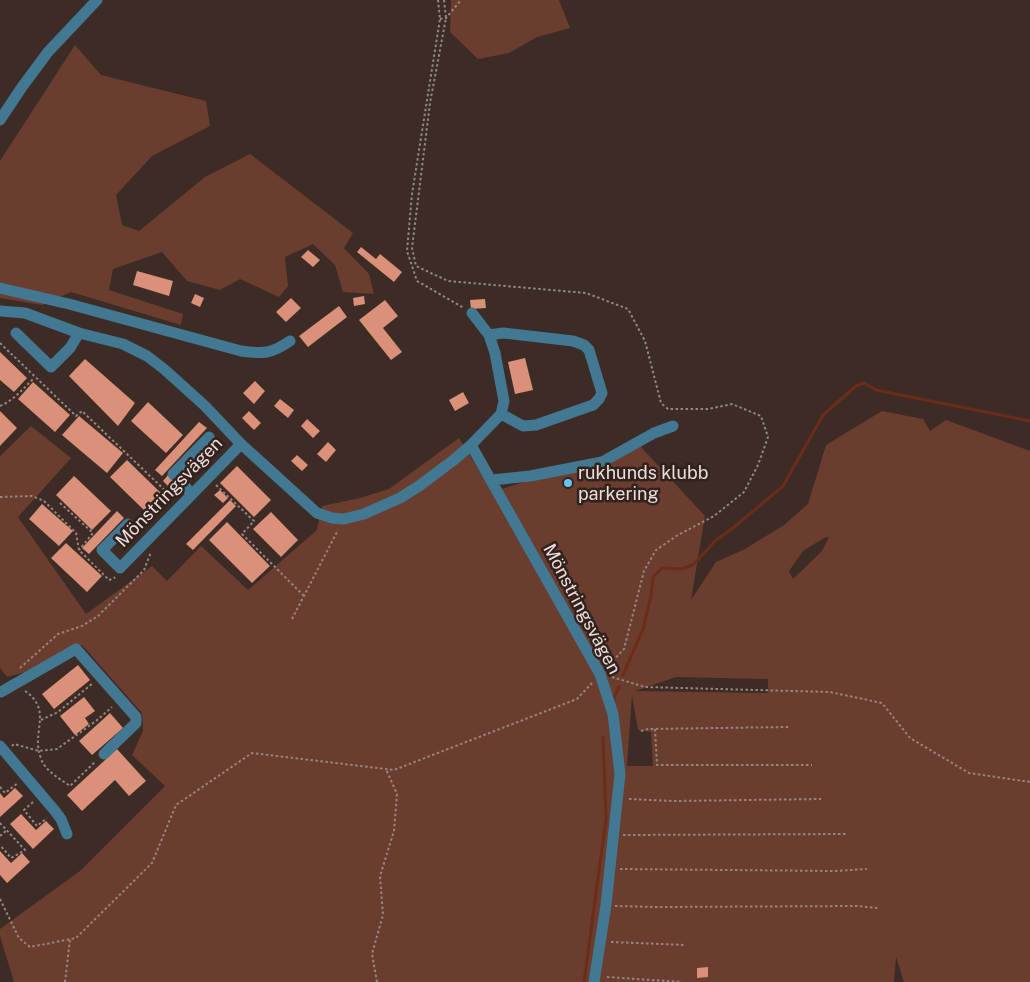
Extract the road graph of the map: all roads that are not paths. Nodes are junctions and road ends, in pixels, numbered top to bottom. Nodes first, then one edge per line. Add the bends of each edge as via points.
1 (97, 0) edge
2 (0, 120) edge
3 (0, 288) edge
4 (0, 311) edge
5 (472, 313) road end
6 (16, 333) dead end
7 (79, 333) junction
8 (489, 335) junction
9 (290, 341) dead end
10 (501, 414) junction
11 (673, 426) dead end
12 (209, 437) dead end
13 (241, 444) junction
14 (471, 445) junction
15 (492, 480) junction
16 (192, 494) junction
17 (128, 524) dead end
18 (0, 692) edge
19 (2, 749) edge
20 (104, 754) road end
21 (67, 834) dead end
22 (594, 979) edge

1 - 2 street via 48,52
3 - 9 street via 79,306 241,351 266,353
4 - 7 street, Mönstringsvägen via 25,313
5 - 8 street
6 - 7 street via 51,367 70,348
7 - 13 street, Mönstringsvägen via 123,344 147,356 206,406
8 - 10 street via 504,401
8 - 10 street via 503,333 584,345 589,350 602,393 593,405 536,425 523,426
10 - 14 street, Mönstringsvägen
11 - 15 street via 602,462
12 - 16 street via 172,474
13 - 14 street, Mönstringsvägen via 317,513 344,519 400,498
13 - 16 street, Mönstringsvägen
14 - 15 street, Mönstringsvägen
15 - 22 street, Mönstringsvägen via 600,674 613,714 620,774 606,905
16 - 17 street, Mönstringsvägen via 120,568 102,550
18 - 20 street via 76,649 136,717 136,724
19 - 21 street via 55,811

